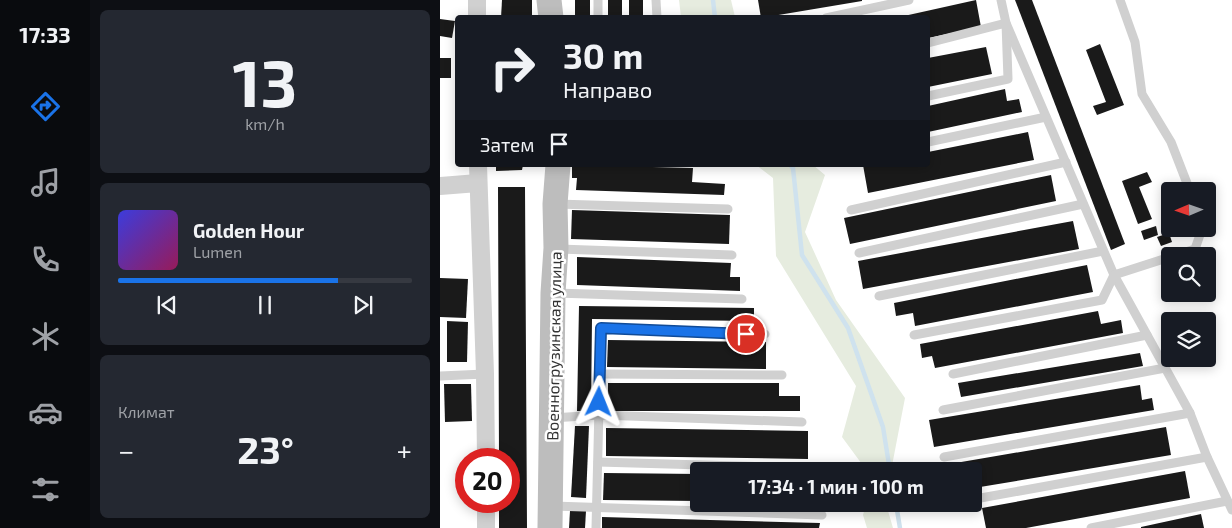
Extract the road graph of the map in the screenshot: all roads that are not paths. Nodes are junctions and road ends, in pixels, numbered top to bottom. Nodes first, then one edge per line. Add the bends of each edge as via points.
1 (477, 0) edge
2 (549, 0) edge
3 (598, 0) edge
4 (656, 0) edge
5 (909, 0) edge
6 (1001, 0) edge
7 (1120, 0) edge
8 (477, 15) edge
9 (551, 15) edge
10 (598, 15) edge
11 (657, 15) edge
12 (840, 15) edge
13 (1006, 23) junction
14 (930, 42) edge
15 (930, 96) edge
16 (1046, 117) junction
17 (930, 142) edge
18 (1066, 162) junction
19 (478, 167) edge
20 (558, 167) edge
21 (1187, 182) edge
22 (478, 183) junction
23 (440, 186) edge
24 (555, 204) junction
25 (1083, 204) junction
26 (728, 210) dead end
27 (851, 210) dead end
28 (556, 248) junction
29 (1103, 251) junction
30 (860, 252) dead end
31 (732, 255) dead end
32 (1161, 260) edge
33 (1114, 275) junction
34 (553, 293) junction
35 (879, 296) dead end
36 (742, 299) dead end
37 (765, 334) dead end
38 (914, 335) dead end
39 (1147, 335) junction
40 (1165, 368) junction
41 (485, 374) junction
42 (600, 374) junction
43 (953, 374) dead end
44 (440, 376) edge
45 (782, 376) dead end
46 (943, 410) dead end
47 (1190, 413) junction
48 (599, 415) junction
49 (552, 418) junction
50 (802, 422) dead end
51 (486, 448) edge
52 (944, 457) dead end
53 (1207, 457) junction
54 (598, 462) junction
55 (690, 465) edge
56 (982, 498) edge
57 (1227, 501) junction
58 (597, 507) junction
59 (1232, 510) edge
60 (486, 513) edge
61 (822, 515) dead end
62 (550, 517) edge
63 (486, 528) edge
64 (596, 528) edge
65 (1090, 528) edge

1 - 8 street
2 - 9 street
3 - 10 lane
4 - 11 lane
5 - 12 lane
6 - 13 lane
7 - 21 lane via 1135,42 1142,94 1171,142
13 - 14 lane
13 - 15 lane via 1008,79
13 - 16 lane
16 - 17 lane
16 - 18 lane
18 - 25 lane
18 - 27 lane
19 - 22 street
20 - 24 street, Военногрузинская улица
22 - 23 street
22 - 41 street
24 - 26 lane
24 - 28 street, Военногрузинская улица
25 - 29 lane
25 - 30 lane
28 - 31 lane
28 - 34 street, Военногрузинская улица
29 - 33 lane
29 - 35 lane
32 - 33 lane
33 - 38 lane via 1102,300
33 - 39 lane
34 - 36 lane
34 - 49 street, Военногрузинская улица
37 - 42 lane via 601,328
39 - 40 lane
39 - 43 lane
40 - 46 lane
40 - 47 lane
41 - 44 lane
41 - 51 street
42 - 45 lane
42 - 48 lane
47 - 52 lane
47 - 53 lane
48 - 49 lane
48 - 50 lane
48 - 54 lane
49 - 62 street, Военногрузинская улица
53 - 56 lane
53 - 57 lane
54 - 55 lane
54 - 58 lane
57 - 59 lane
57 - 65 lane
58 - 61 lane
58 - 62 lane
58 - 64 lane
60 - 63 street

